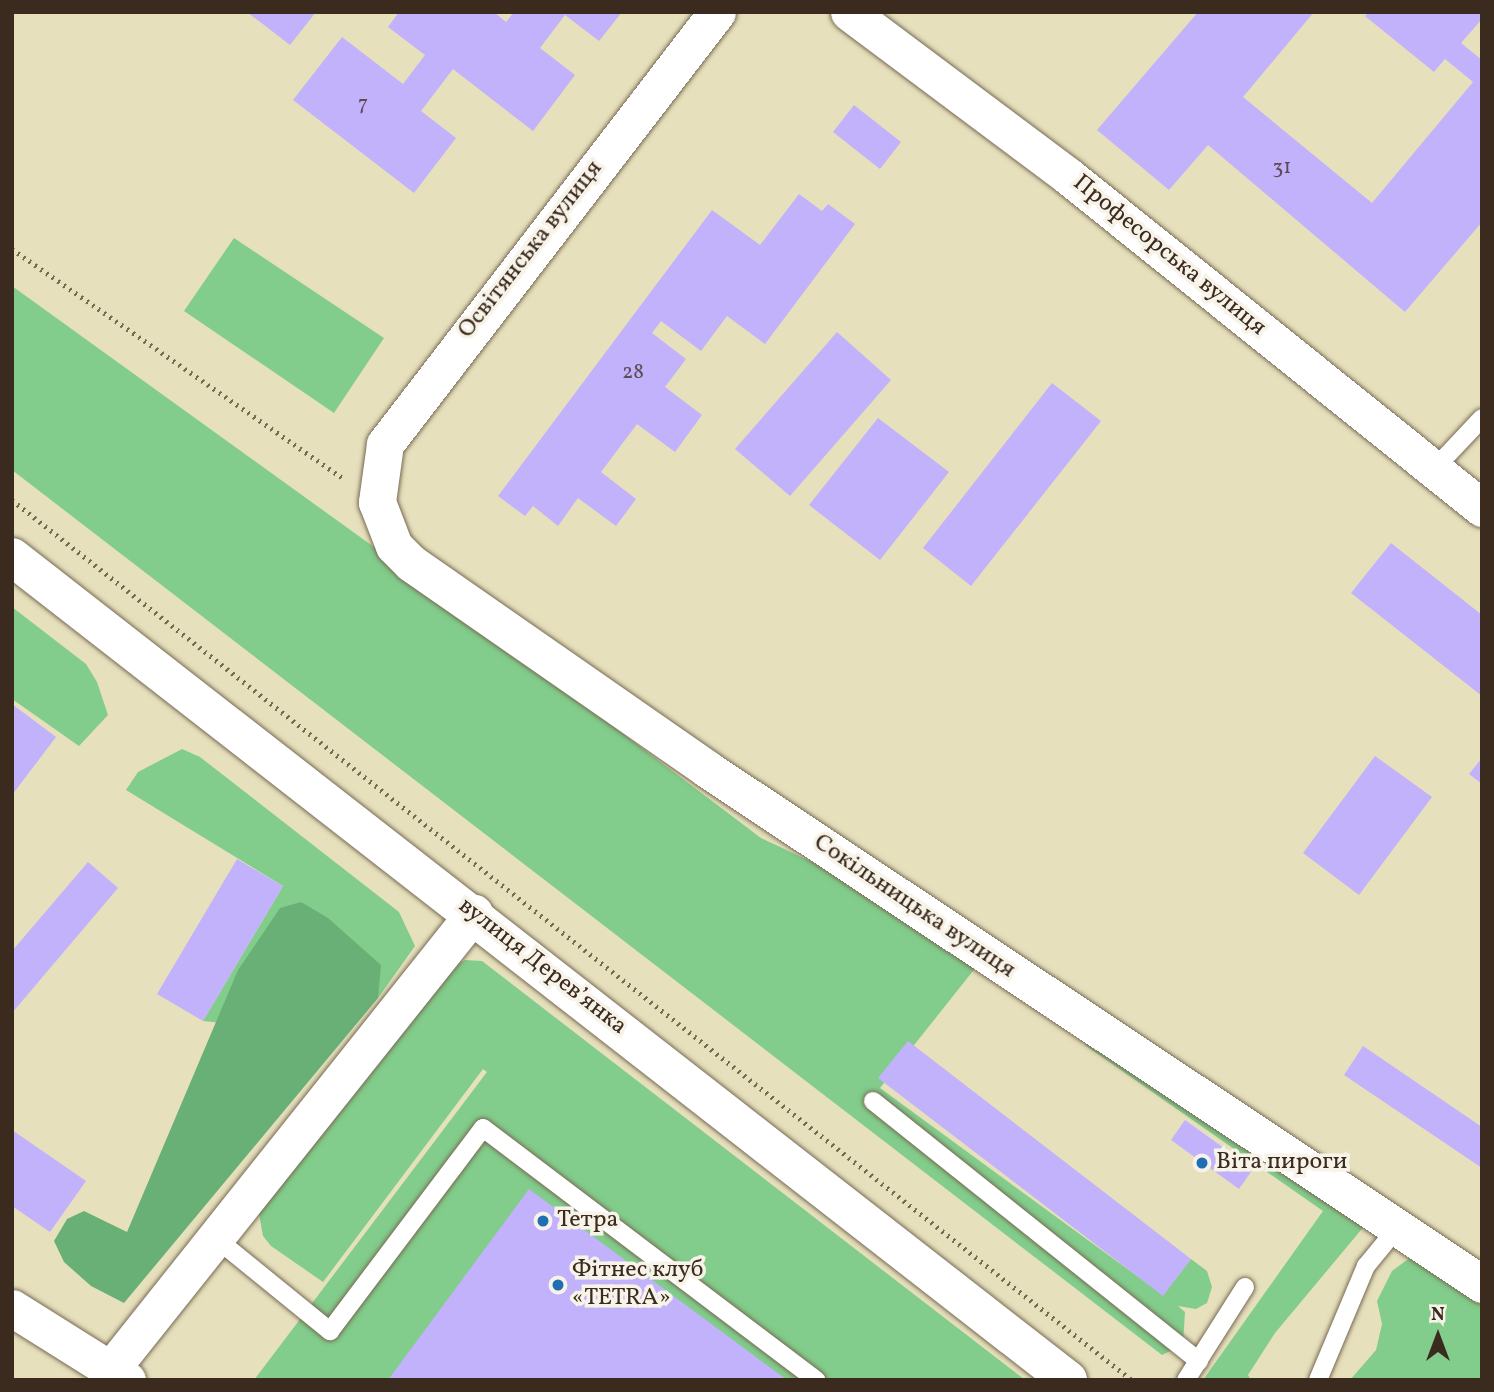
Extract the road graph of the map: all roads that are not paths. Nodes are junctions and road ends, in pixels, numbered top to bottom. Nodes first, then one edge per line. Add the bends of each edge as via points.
1 (717, 12) edge
2 (849, 12) edge
3 (1482, 418) edge
4 (1434, 469) junction
5 (377, 502) joint
6 (1482, 508) edge
7 (12, 557) edge
8 (474, 913) junction
9 (873, 1101) dead end
10 (1398, 1227) junction
11 (213, 1236) junction
12 (1482, 1284) edge
13 (1245, 1287) dead end
14 (12, 1308) edge
15 (1199, 1361) junction
16 (119, 1374) edge
17 (816, 1380) edge
18 (1068, 1380) edge
19 (1186, 1380) edge
20 (1318, 1380) edge

1 - 5 street, Освітянська вулиця via 385,444
2 - 4 street, Професорська вулиця via 1069,176
3 - 4 lane
4 - 6 street, Професорська вулиця
5 - 10 street, Сокільницька вулиця via 394,546 411,563 707,769
7 - 8 main road, вулиця Дерев’янка
8 - 11 street
8 - 18 main road, вулиця Дерев’янка
9 - 15 lane
10 - 12 street, Сокільницька вулиця
10 - 20 lane via 1366,1266
11 - 16 street
11 - 17 lane via 330,1331 482,1128
13 - 15 lane
14 - 16 street
15 - 19 lane

